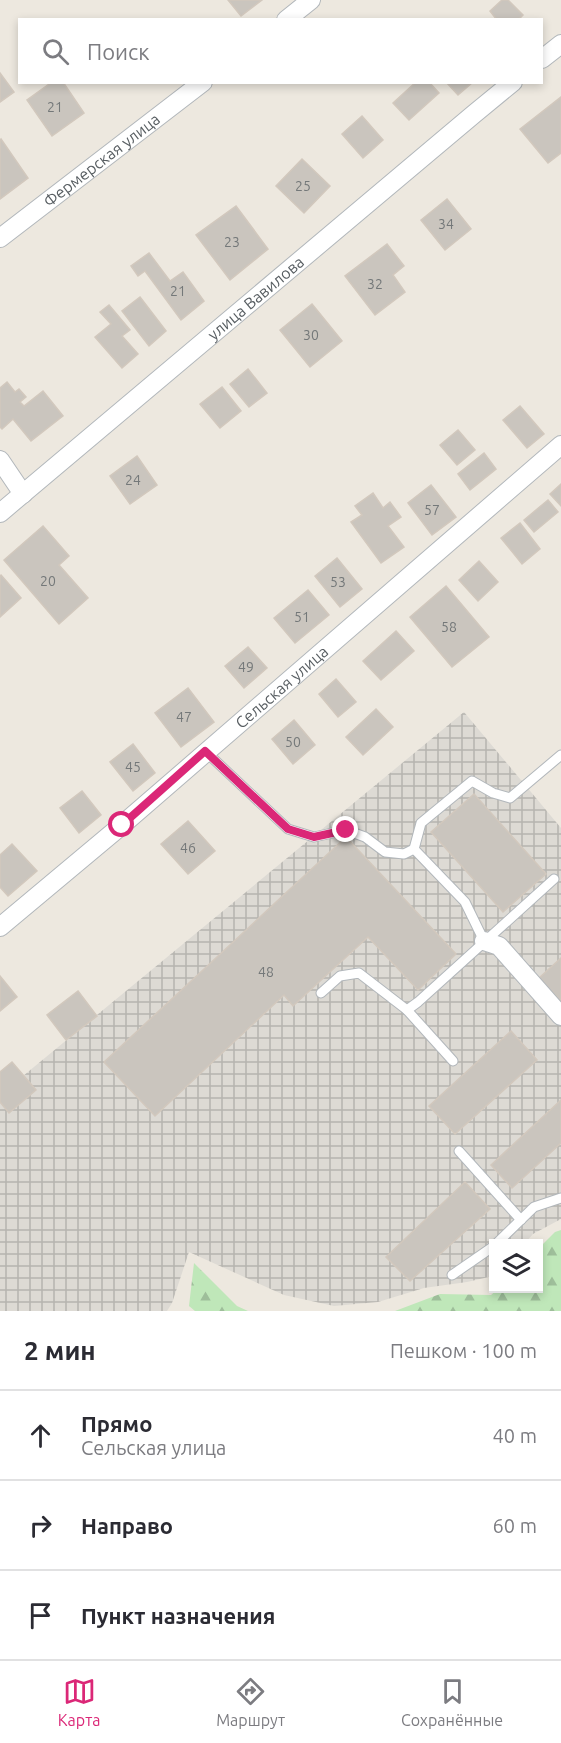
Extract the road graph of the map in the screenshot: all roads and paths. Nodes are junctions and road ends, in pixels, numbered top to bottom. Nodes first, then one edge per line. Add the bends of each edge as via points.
1 (311, 0) edge
2 (288, 18) edge
3 (561, 44) edge
4 (543, 58) edge
5 (200, 84) edge
6 (511, 84) edge
7 (0, 238) edge
8 (561, 445) edge
9 (0, 460) edge
10 (23, 495) junction
11 (0, 513) edge
12 (205, 751) junction
13 (561, 755) edge
14 (414, 849) junction
15 (554, 879) dead end
16 (0, 927) edge
17 (484, 941) junction
18 (321, 993) dead end
19 (407, 1010) junction
20 (561, 1016) edge
21 (453, 1061) dead end
22 (459, 1151) dead end
23 (561, 1198) edge
24 (521, 1220) junction
25 (501, 1239) edge
26 (489, 1249) edge
27 (452, 1275) dead end

1 - 2 street
3 - 4 street
5 - 7 street, Фермерская улица
6 - 10 street, улица Вавилова
8 - 12 street, Сельская улица
9 - 10 street
10 - 11 street, улица Вавилова
12 - 14 lane via 288,829 314,837 346,830 365,837 385,852 404,854
12 - 16 street, Сельская улица
13 - 14 lane via 510,798 472,782 421,823
14 - 17 lane via 465,902
15 - 17 lane
17 - 19 lane
17 - 20 street via 500,946
18 - 19 lane via 340,976 359,973
19 - 21 lane
22 - 24 lane
23 - 24 lane via 534,1207
24 - 25 lane
26 - 27 lane

